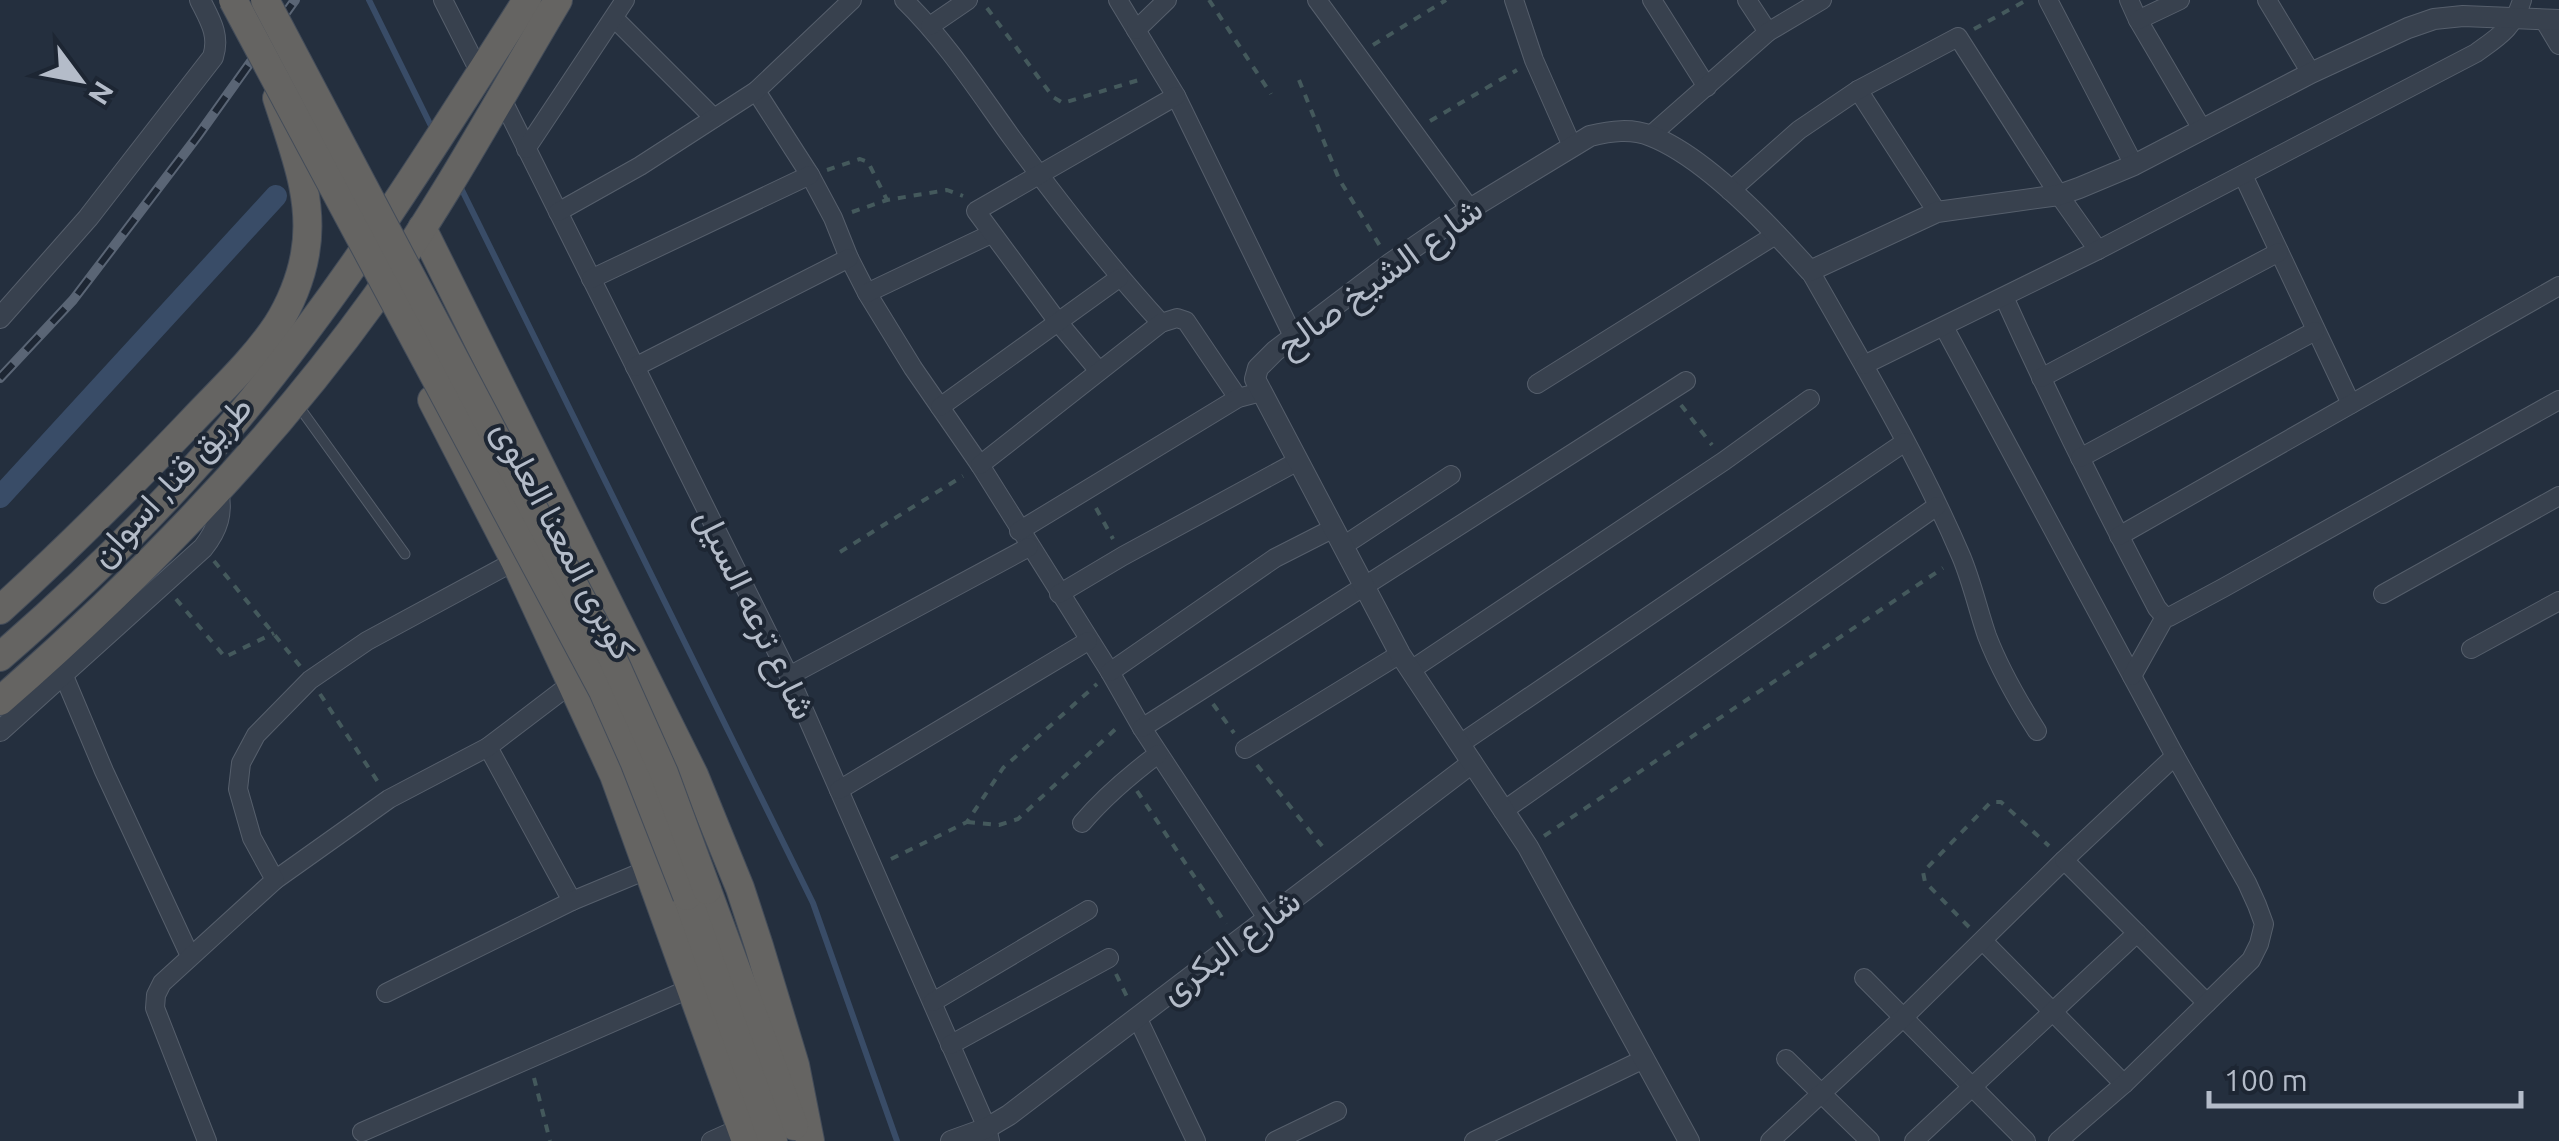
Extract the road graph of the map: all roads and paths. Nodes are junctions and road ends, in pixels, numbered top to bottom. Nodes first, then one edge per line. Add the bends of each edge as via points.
1 (200, 0) edge
2 (233, 0) edge
3 (265, 0) edge
4 (443, 0) edge
5 (527, 0) edge
6 (558, 0) edge
7 (625, 0) edge
8 (852, 0) edge
9 (904, 0) edge
10 (968, 0) edge
11 (981, 0) edge
12 (1118, 0) edge
13 (1167, 0) edge
14 (1209, 0) edge
15 (1316, 0) edge
16 (1446, 0) edge
17 (1514, 0) edge
18 (1652, 0) edge
19 (1747, 0) edge
20 (1822, 0) edge
21 (2026, 0) edge
22 (2048, 0) edge
23 (2129, 0) edge
24 (2180, 0) edge
25 (2267, 0) edge
26 (2464, 8) edge
27 (2519, 8) edge
28 (614, 18) junction
29 (2138, 20) junction
30 (2552, 20) edge
31 (930, 26) junction
32 (1136, 30) junction
33 (1768, 32) junction
34 (1958, 38) junction
35 (2559, 45) edge
36 (1358, 54) junction
37 (1534, 60) junction
38 (268, 68) junction
39 (2312, 72) junction
40 (480, 74) junction
41 (1162, 74) junction
42 (1299, 80) dead end
43 (1707, 87) junction
44 (1858, 90) junction
45 (756, 91) junction
46 (1271, 94) dead end
47 (1176, 96) junction
48 (501, 97) junction
49 (714, 118) junction
50 (2202, 129) junction
51 (1412, 131) junction
52 (1651, 136) junction
53 (1572, 146) junction
54 (526, 149) junction
55 (2134, 164) junction
56 (810, 175) junction
57 (1039, 175) junction
58 (2243, 175) junction
59 (1730, 191) junction
60 (2059, 196) junction
61 (887, 200) junction
62 (1470, 209) junction
63 (976, 211) junction
64 (558, 212) junction
65 (1937, 212) junction
66 (833, 218) junction
67 (422, 228) junction
68 (991, 234) junction
69 (1777, 234) junction
70 (2098, 250) junction
71 (2279, 252) junction
72 (357, 258) junction
73 (849, 258) junction
74 (1390, 262) junction
75 (1810, 272) junction
76 (1119, 278) junction
77 (591, 279) junction
78 (2559, 286) edge
79 (867, 293) junction
80 (378, 294) junction
81 (2004, 298) junction
82 (0, 318) edge
83 (1058, 322) junction
84 (1160, 324) junction
85 (1944, 327) junction
86 (2315, 331) junction
87 (1293, 336) junction
88 (1864, 365) junction
89 (635, 367) junction
90 (1099, 371) junction
91 (2040, 378) junction
92 (1537, 384) dead end
93 (1677, 385) joint
94 (1262, 392) junction
95 (1238, 398) junction
96 (1810, 399) dead end
97 (2559, 400) edge
98 (295, 402) junction
99 (2351, 404) junction
100 (940, 407) junction
101 (1905, 442) junction
102 (2080, 458) junction
103 (1298, 461) junction
104 (1724, 461) junction
105 (980, 465) junction
106 (1451, 475) dead end
107 (218, 489) junction
108 (1086, 491) junction
109 (2559, 496) edge
110 (1938, 506) junction
111 (2119, 536) junction
112 (1338, 537) junction
113 (1024, 539) junction
114 (203, 548) junction
115 (840, 552) dead end
116 (404, 554) dead end
117 (1123, 556) junction
118 (1961, 556) junction
119 (516, 561) junction
120 (164, 584) junction
121 (1363, 585) junction
122 (1059, 594) junction
123 (2383, 594) dead end
124 (2559, 601) edge
125 (0, 610) edge
126 (2165, 617) junction
127 (274, 633) junction
128 (1088, 641) junction
129 (2472, 649) dead end
130 (0, 657) edge
131 (1405, 662) junction
132 (1110, 672) junction
133 (64, 676) junction
134 (789, 676) junction
135 (2132, 676) junction
136 (310, 680) junction
137 (572, 684) junction
138 (1202, 688) junction
139 (0, 700) edge
140 (1137, 720) junction
141 (0, 731) edge
142 (2037, 732) dead end
143 (1460, 744) junction
144 (488, 748) junction
145 (1245, 750) junction
146 (1158, 754) junction
147 (2175, 756) junction
148 (1472, 763) junction
149 (1127, 777) junction
150 (839, 790) junction
151 (389, 799) junction
152 (1504, 810) junction
153 (968, 822) junction
154 (1082, 823) dead end
155 (1528, 847) junction
156 (2064, 860) junction
157 (1338, 865) junction
158 (873, 868) junction
159 (649, 869) junction
160 (276, 880) junction
161 (697, 893) junction
162 (572, 901) junction
163 (1088, 910) dead end
164 (1267, 918) junction
165 (2137, 933) junction
166 (1238, 941) junction
167 (1983, 942) junction
168 (190, 956) junction
169 (1109, 958) joint
170 (1864, 978) dead end
171 (691, 988) junction
172 (386, 993) dead end
173 (933, 1002) junction
174 (2207, 1003) junction
175 (2052, 1011) junction
176 (1905, 1016) junction
177 (1137, 1017) junction
178 (950, 1045) junction
179 (529, 1058) junction
180 (1644, 1060) junction
181 (1786, 1060) dead end
182 (2124, 1084) junction
183 (1972, 1085) junction
184 (1821, 1094) junction
185 (1338, 1111) dead end
186 (362, 1132) dead end
187 (744, 1134) edge
188 (988, 1134) edge
189 (954, 1140) edge
190 (207, 1141) edge
191 (550, 1141) edge
192 (711, 1141) edge
193 (773, 1141) edge
194 (800, 1141) edge
195 (810, 1141) edge
196 (1196, 1141) edge
197 (1275, 1141) edge
198 (1474, 1141) edge
199 (1689, 1141) edge
200 (1770, 1141) edge
201 (1870, 1141) edge
202 (1914, 1141) edge
203 (2026, 1141) edge
204 (2058, 1141) edge

1 - 82 street via 216,34 213,57
2 - 38 highway, كوبرى المعنا العلوى, bridge
3 - 161 highway, كوبرى المعنا العلوى, bridge via 613,659 664,773
4 - 40 street
5 - 40 highway, طريق قنا, اسوان
6 - 48 highway, طريق قنا, اسوان
7 - 28 street
8 - 45 street
9 - 31 street
10 - 31 street
11 - 41 path via 1063,103
12 - 32 street
13 - 32 street
14 - 46 path
15 - 36 street
16 - 36 path
17 - 37 street
18 - 43 street
19 - 33 street
20 - 33 street
21 - 34 path
22 - 55 street
23 - 29 street
24 - 29 street
25 - 39 street
26 - 27 street
26 - 39 street
27 - 30 street
27 - 58 street via 2502,35 2476,54
28 - 49 street
28 - 54 street
29 - 50 street
30 - 35 street
31 - 57 street
32 - 41 street
33 - 43 street
34 - 44 street
34 - 60 street
36 - 51 street
37 - 51 path
37 - 53 street
38 - 125 highway, bridge via 304,186 307,221 296,288 280,321 79,537
38 - 161 highway, كوبرى المعنا العلوى, bridge via 603,692
39 - 50 street
40 - 72 highway, طريق قنا, اسوان
41 - 47 street
42 - 74 path via 1339,180
43 - 52 street
44 - 59 street via 1799,130
44 - 65 street
45 - 49 street
45 - 56 street
47 - 57 street
47 - 87 street
48 - 54 street, شارع ترعه السيل
48 - 67 highway, طريق قنا, اسوان
49 - 64 street
50 - 55 street
51 - 62 street
52 - 53 street, شارع الشيخ صالح via 1610,131
52 - 59 street, شارع الشيخ صالح
53 - 62 street, شارع الشيخ صالح
54 - 64 street, شارع ترعه السيل
55 - 60 street
56 - 61 path via 860,159 868,162
56 - 66 street
56 - 77 street
57 - 63 street
57 - 76 street
58 - 70 street
58 - 71 street
59 - 69 street, شارع الشيخ صالح
60 - 65 street
60 - 70 street
61 - 63 path via 947,190
61 - 66 path
62 - 74 street, شارع الشيخ صالح
63 - 68 street
64 - 77 street, شارع ترعه السيل
65 - 75 street
66 - 73 street
67 - 80 highway, طريق قنا, اسوان
67 - 195 highway via 718,831 795,1065
68 - 79 street
68 - 83 street
69 - 75 street, شارع الشيخ صالح
69 - 92 street
70 - 81 street
71 - 86 street
71 - 91 street
72 - 80 highway
72 - 130 highway, طريق قنا, اسوان via 257,394 169,496
73 - 79 street
73 - 89 street
74 - 87 street, شارع الشيخ صالح
75 - 88 street, شارع الشيخ صالح
76 - 83 street
76 - 84 street
77 - 89 street, شارع ترعه السيل
78 - 99 street
79 - 100 street
80 - 98 highway, طريق قنا, اسوان
80 - 119 highway
81 - 85 street
81 - 91 street
83 - 90 street
83 - 100 street
84 - 90 street
84 - 95 street via 1186,321
85 - 88 street
85 - 135 street
86 - 99 street
86 - 102 street
87 - 94 street, شارع الشيخ صالح via 1256,371
88 - 101 street, شارع الشيخ صالح
89 - 134 street, شارع ترعه السيل
90 - 105 street
91 - 102 street
93 - 104 path
93 - 121 street
94 - 95 street
94 - 103 street, شارع الشيخ صالح
95 - 108 street
96 - 104 street
97 - 126 street
98 - 107 highway, طريق قنا, اسوان
98 - 116 lane
99 - 111 street
100 - 105 street
101 - 110 street, شارع الشيخ صالح
101 - 143 street
102 - 111 street
103 - 112 street, شارع الشيخ صالح
103 - 117 street
104 - 131 street
105 - 113 street
105 - 115 path
106 - 112 street
107 - 114 street via 219,521
107 - 139 highway, طريق قنا, اسوان via 112,600
108 - 113 street
108 - 117 path
109 - 123 street
110 - 118 street, شارع الشيخ صالح
110 - 152 street
111 - 126 street
112 - 121 street, شارع الشيخ صالح
112 - 132 street via 1275,558
113 - 122 street
113 - 134 street
114 - 120 street
114 - 127 path
117 - 122 street
118 - 142 street, شارع الشيخ صالح via 1993,652
118 - 155 path
119 - 136 street via 367,641
119 - 137 highway
120 - 127 path via 225,657
120 - 133 street
121 - 131 street, شارع الشيخ صالح
121 - 138 street
122 - 128 street
124 - 129 street
126 - 135 street
127 - 136 path
128 - 132 street
128 - 150 street
131 - 143 street, شارع الشيخ صالح
131 - 145 street
132 - 140 street
132 - 153 path via 1003,768
133 - 141 street
133 - 168 street
134 - 150 street, شارع ترعه السيل
135 - 147 street
136 - 151 path
136 - 160 street via 256,735 241,763 243,811
137 - 144 street
137 - 159 highway
138 - 140 street
138 - 145 path
140 - 146 street
140 - 153 path via 1018,819
143 - 148 street, شارع الشيخ صالح
144 - 151 street
144 - 162 street
145 - 157 path
146 - 149 street
146 - 164 street
147 - 156 street
147 - 174 street via 2264,924 2251,960
148 - 152 street, شارع الشيخ صالح
148 - 157 street, شارع البكرى
149 - 154 street
149 - 166 path
150 - 158 street, شارع ترعه السيل
151 - 160 street
152 - 155 street, شارع الشيخ صالح
153 - 158 path
155 - 180 street, شارع الشيخ صالح
156 - 165 street
156 - 167 street
156 - 167 path via 2000,802 1992,802 1923,872
157 - 164 street, شارع البكرى
158 - 173 street, شارع ترعه السيل
159 - 162 street
159 - 171 highway
160 - 168 street
161 - 193 highway, كوبرى المعنا العلوى
161 - 194 highway, كوبرى المعنا العلوى
162 - 172 street
163 - 173 street
164 - 166 street, شارع البكرى
165 - 174 street
165 - 175 street
166 - 177 street, شارع البكرى
167 - 175 street
167 - 176 street
168 - 190 street via 162,983 155,1008
169 - 177 path
169 - 178 street
170 - 176 street
171 - 179 street
171 - 187 highway
173 - 178 street, شارع ترعه السيل
174 - 182 street
175 - 182 street
175 - 183 street
176 - 183 street
176 - 184 street
177 - 188 street, شارع البكرى
177 - 196 street
178 - 188 street, شارع ترعه السيل
179 - 186 street
179 - 191 path
180 - 198 street
180 - 199 street, شارع الشيخ صالح
181 - 184 street
182 - 204 street
183 - 202 street
183 - 203 street
184 - 200 street
184 - 201 street
185 - 197 street
187 - 192 street
188 - 189 street, شارع البكرى

